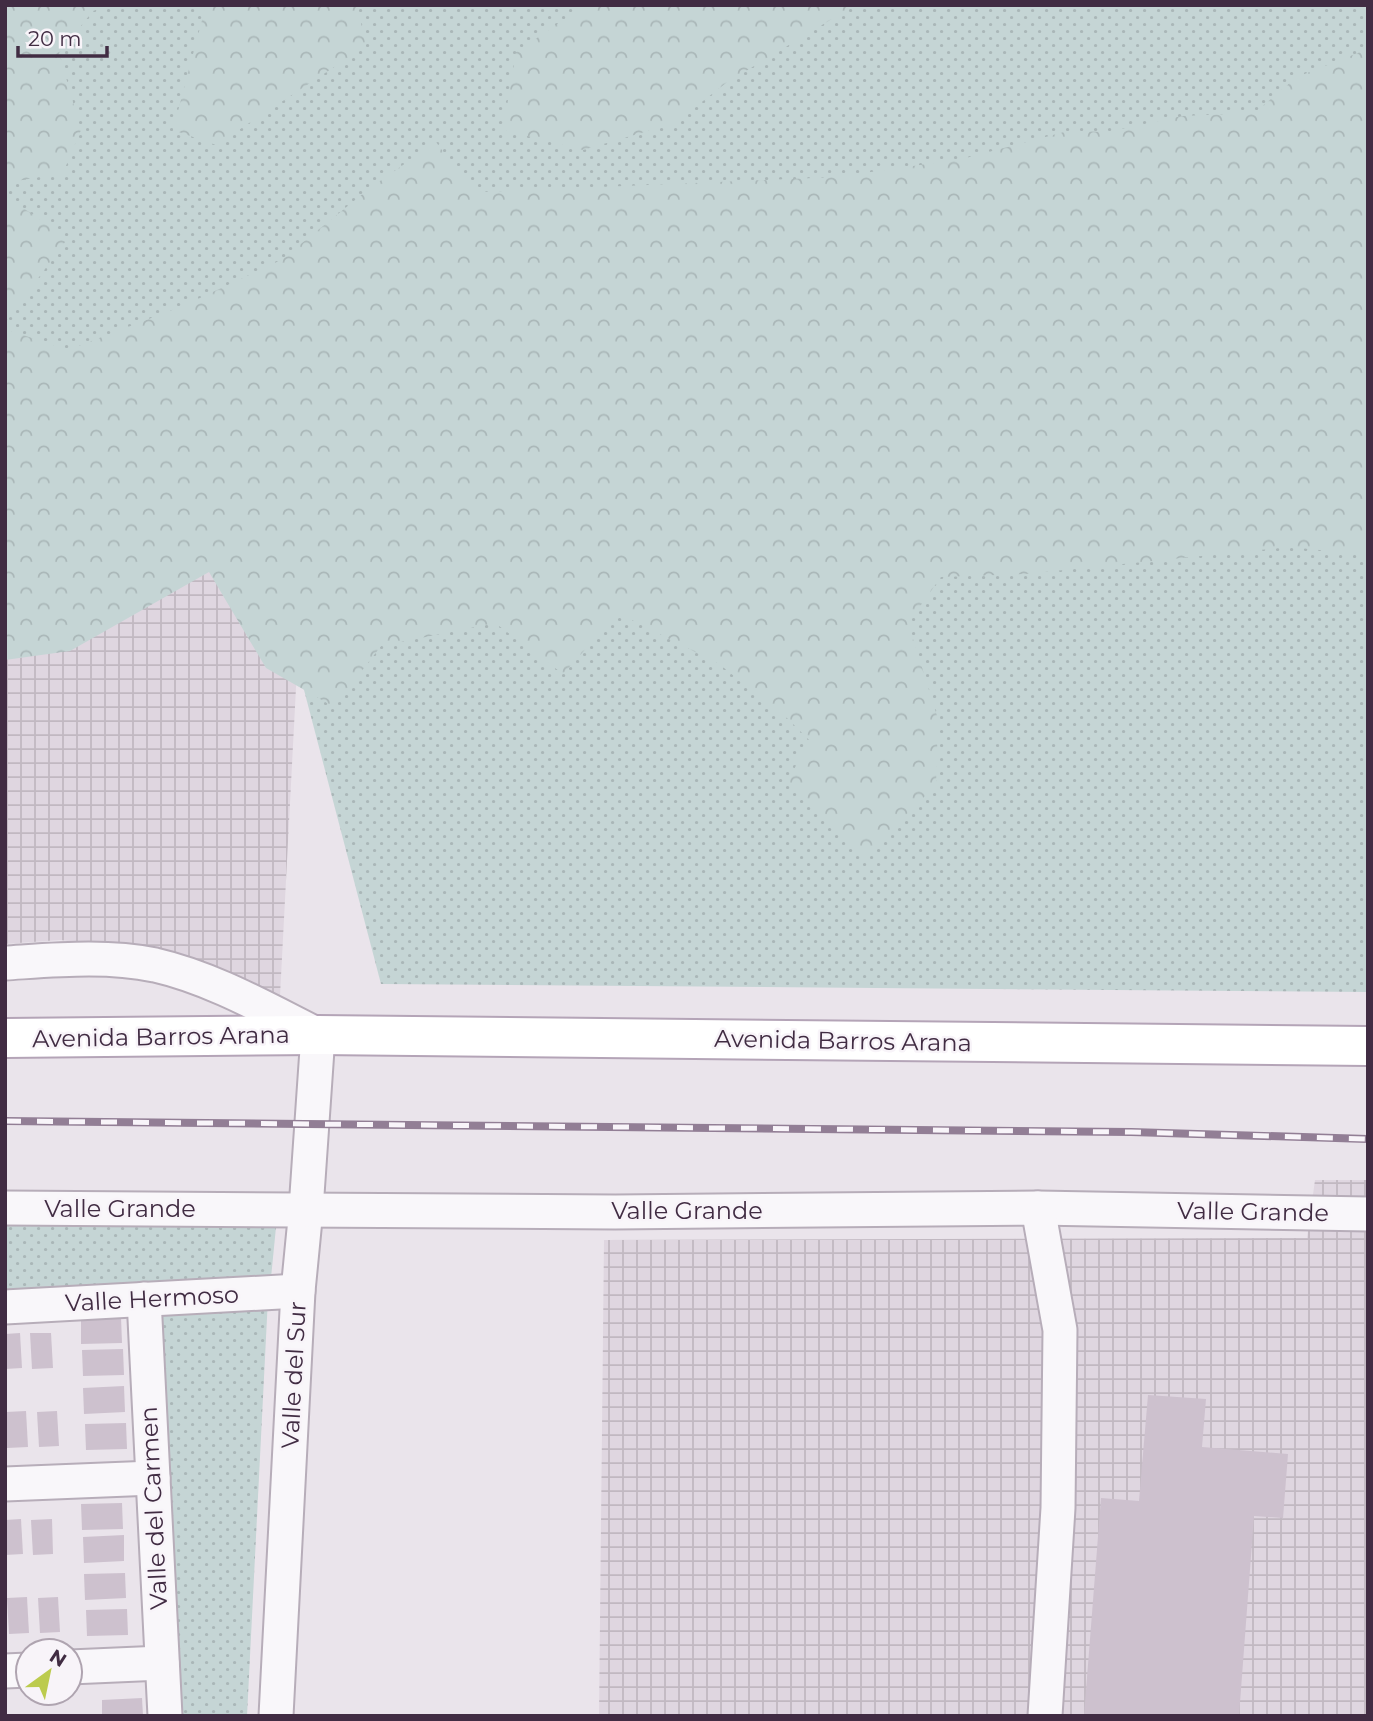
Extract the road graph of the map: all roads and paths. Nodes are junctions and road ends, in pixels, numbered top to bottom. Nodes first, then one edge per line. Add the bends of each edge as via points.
1 (5, 963) edge
2 (318, 1035) junction
3 (5, 1038) edge
4 (1368, 1046) edge
5 (5, 1208) edge
6 (306, 1209) junction
7 (1038, 1209) junction
8 (1368, 1214) edge
9 (298, 1291) junction
10 (144, 1300) junction
11 (5, 1307) edge
12 (153, 1478) junction
13 (5, 1484) edge
14 (162, 1663) junction
15 (84, 1666) edge
16 (165, 1716) edge
17 (276, 1716) edge
18 (1045, 1716) edge

1 - 2 street, Avenida Barros Arana via 75,959 155,965 235,994
2 - 3 main road, Avenida Barros Arana
2 - 4 main road, Avenida Barros Arana
2 - 6 street, Valle del Sur
5 - 6 street, Valle Grande
6 - 7 street, Valle Grande
6 - 9 street, Valle del Sur
7 - 8 street, Valle Grande
7 - 18 street via 1060,1330 1058,1508
9 - 10 street, Valle Hermoso
9 - 17 street, Valle del Sur
10 - 11 street, Valle Hermoso
10 - 12 street, Valle del Carmen
12 - 13 street
12 - 14 street, Valle del Carmen
14 - 15 street
14 - 16 street, Valle del Carmen

